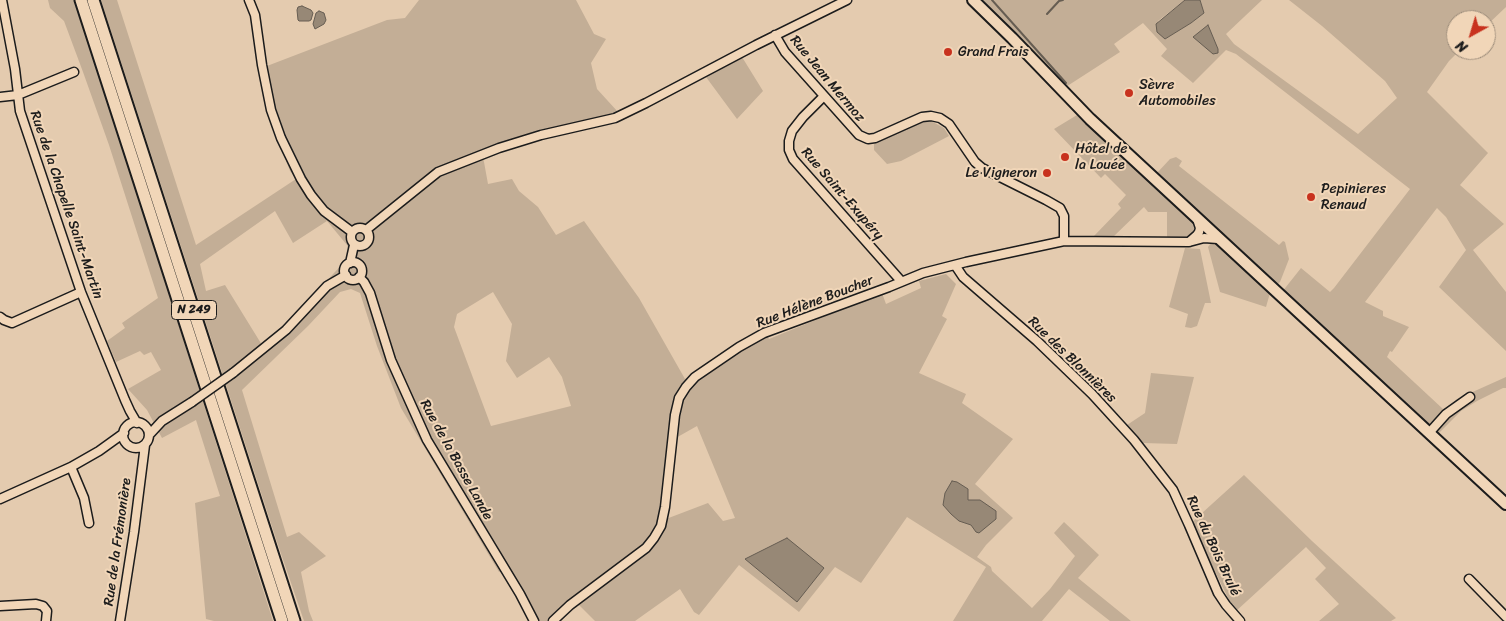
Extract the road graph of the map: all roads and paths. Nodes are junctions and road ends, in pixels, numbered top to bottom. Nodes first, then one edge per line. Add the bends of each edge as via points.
1 (2, 0) edge
2 (81, 0) edge
3 (93, 0) edge
4 (249, 0) edge
5 (847, 0) edge
6 (973, 0) edge
7 (982, 0) edge
8 (775, 35) junction
9 (1012, 38) junction
10 (74, 72) dead end
11 (18, 95) junction
12 (0, 97) edge
13 (823, 97) junction
14 (1197, 219) junction
15 (366, 230) junction
16 (352, 232) junction
17 (1218, 239) junction
18 (1064, 242) junction
19 (1189, 242) junction
20 (357, 246) junction
21 (353, 263) junction
22 (955, 265) junction
23 (346, 275) junction
24 (359, 277) junction
25 (901, 282) junction
26 (81, 292) junction
27 (1, 320) edge
28 (1470, 397) dead end
29 (130, 411) junction
30 (162, 421) junction
31 (141, 424) junction
32 (126, 430) junction
33 (1428, 433) junction
34 (149, 435) junction
35 (110, 444) junction
36 (130, 445) junction
37 (144, 445) junction
38 (142, 466) junction
39 (71, 467) junction
40 (1165, 479) joint
41 (0, 500) edge
42 (1506, 504) edge
43 (89, 523) dead end
44 (1469, 579) dead end
45 (0, 606) edge
46 (1506, 617) edge
47 (46, 621) edge
48 (120, 621) edge
49 (282, 621) edge
50 (294, 621) edge
51 (534, 621) edge
52 (553, 621) edge
53 (1240, 621) edge

1 - 11 street, Rue de la Chapelle Saint-Martin
2 - 49 highway, N 249
3 - 50 highway, N 249
4 - 16 street via 255,15 271,110 281,138 311,195 324,211
5 - 8 street
6 - 9 main road
7 - 9 main road
8 - 13 street, Rue Jean Mermoz
8 - 15 street via 615,118 499,148 438,172
9 - 14 main road via 1090,119
10 - 11 street
11 - 12 street
11 - 26 street, Rue de la Chapelle Saint-Martin via 20,112
13 - 18 street, Rue Jean Mermoz via 859,136 868,139 922,117 940,118 982,168 1060,208 1064,216
13 - 25 street, Rue Saint-Exupéry via 792,132 789,150 793,159
14 - 17 main road
14 - 19 street via 1199,232
15 - 16 street via 360,228
15 - 20 street via 369,238 366,244
16 - 20 street via 350,238
17 - 19 street, Rue Hélène Boucher
17 - 33 main road
18 - 19 street, Rue Hélène Boucher
18 - 22 street, Rue Hélène Boucher
20 - 21 street
21 - 23 street via 345,268
21 - 24 street via 362,270
22 - 25 street, Rue Hélène Boucher
22 - 40 street, Rue des Blonnières via 963,278 1092,394
23 - 24 street via 352,279
23 - 30 street, bridge via 326,286 286,330 233,373
24 - 51 street, Rue de la Basse Lande via 370,293 391,360 426,440
25 - 52 street, Rue Hélène Boucher via 764,333 695,377 679,398 675,415 661,526 646,548
26 - 27 street via 12,323
26 - 29 street, Rue de la Chapelle Saint-Martin
28 - 33 street via 1446,414
29 - 31 street, Rue de la Chapelle Saint-Martin
29 - 32 street, Rue de la Chapelle Saint-Martin
30 - 31 street
30 - 34 street
31 - 32 street via 130,424
31 - 34 street
32 - 35 street
32 - 36 street
33 - 42 main road
34 - 37 street
35 - 36 street
35 - 39 street
36 - 37 street via 137,448
36 - 38 street, Rue de la Frémonière
37 - 38 street, Rue de la Frémonière
38 - 48 street, Rue de la Frémonière
39 - 41 street
39 - 43 street via 84,498
40 - 53 street, Rue du Bois Brulé via 1185,514 1218,593
44 - 46 street
45 - 47 street via 43,606 47,611

